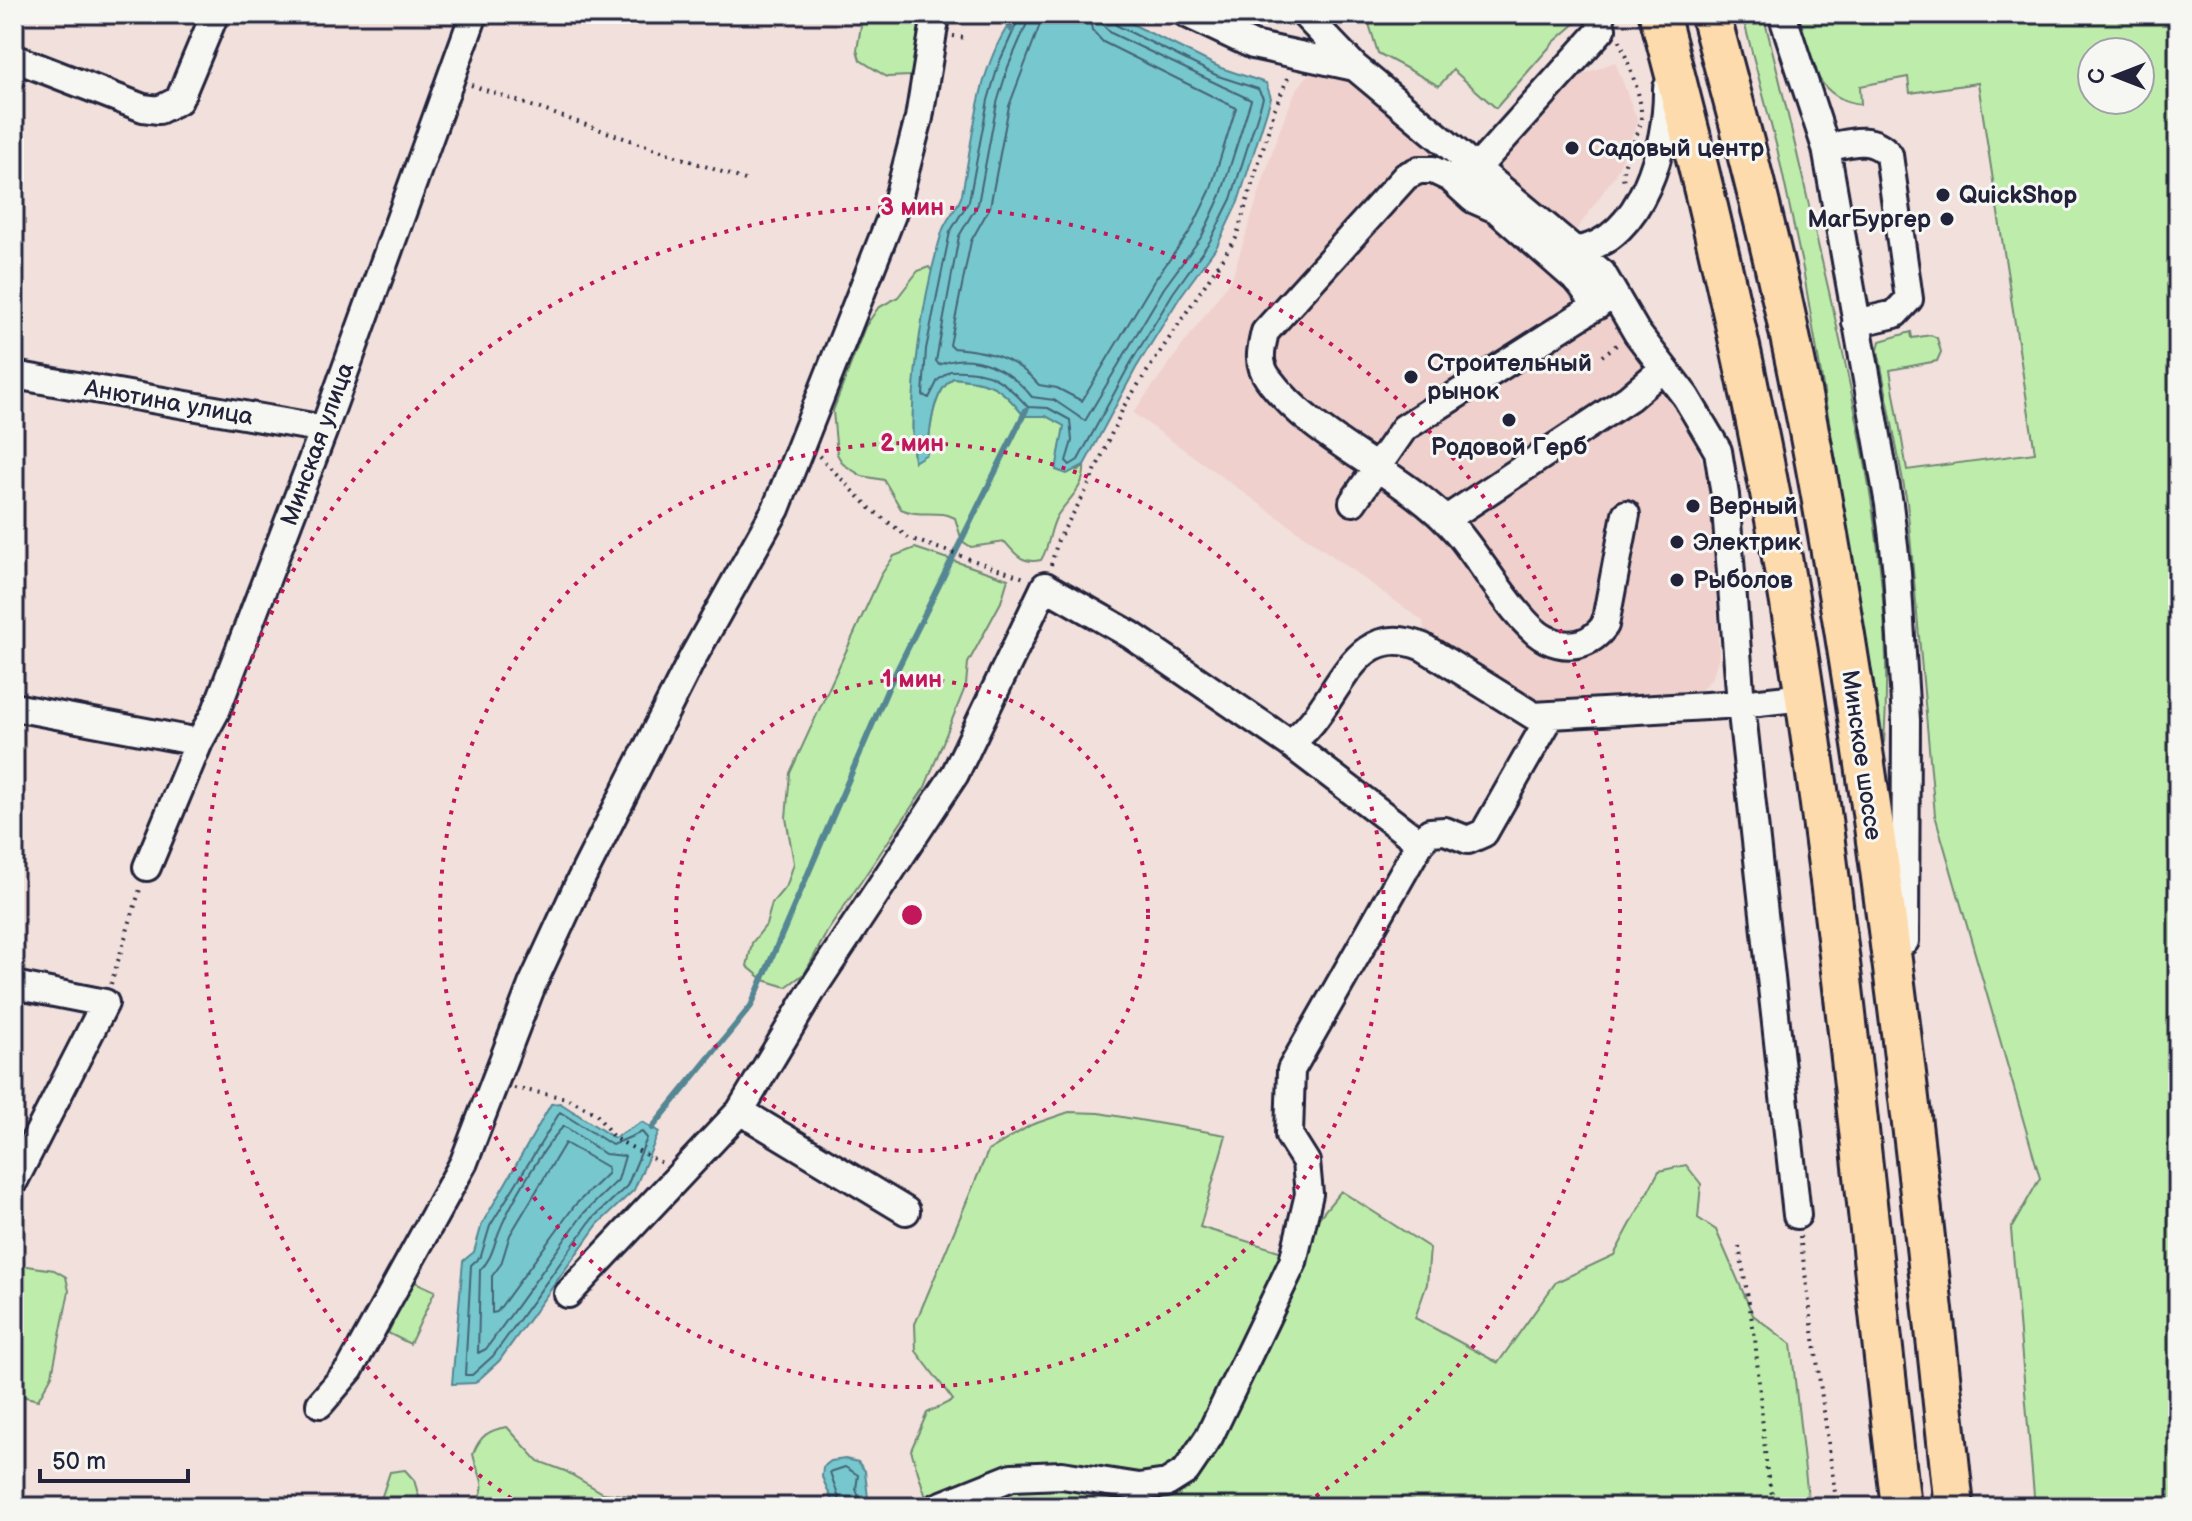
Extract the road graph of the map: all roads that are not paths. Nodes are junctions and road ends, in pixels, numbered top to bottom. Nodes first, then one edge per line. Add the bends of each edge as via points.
1 (215, 14) edge
2 (474, 14) edge
3 (936, 14) edge
4 (1187, 14) edge
5 (1304, 14) edge
6 (1598, 14) edge
7 (1710, 14) edge
8 (1782, 14) edge
9 (1662, 27) edge
10 (14, 58) edge
11 (1355, 67) junction
12 (1826, 148) junction
13 (1475, 170) junction
14 (1607, 240) junction
15 (1578, 250) junction
16 (1604, 291) junction
17 (1856, 323) junction
18 (1663, 369) junction
19 (14, 375) edge
20 (324, 429) junction
21 (1377, 468) junction
22 (1353, 502) dead end
23 (1626, 514) dead end
24 (1445, 520) junction
25 (1805, 697) junction
26 (1741, 704) junction
27 (14, 707) edge
28 (1550, 717) junction
29 (199, 742) junction
30 (1289, 743) junction
31 (1420, 843) junction
32 (147, 867) road end
33 (14, 985) edge
34 (1907, 1073) junction
35 (740, 1111) junction
36 (14, 1181) edge
37 (906, 1211) dead end
38 (1797, 1215) road end
39 (568, 1294) dead end
40 (320, 1404) dead end
41 (937, 1507) edge
42 (1901, 1507) edge
43 (1954, 1507) edge

1 - 10 street via 179,100 159,110
2 - 20 street, Минская улица
3 - 40 street via 919,118 897,202 776,509 693,657 580,881 532,985 464,1162 350,1369
4 - 11 street via 1253,45
5 - 11 street
6 - 13 street via 1602,29
7 - 34 highway, Минское шоссе via 1785,315 1815,466 1863,753
8 - 12 street
9 - 14 street via 1667,120 1659,152 1622,227
9 - 25 highway, Минское шоссе via 1721,252
11 - 13 street
12 - 17 street
12 - 17 street via 1864,140 1879,144 1889,155 1909,299 1895,314
13 - 15 street
14 - 15 street
14 - 16 street
15 - 16 street
16 - 18 street
16 - 21 street via 1404,428
16 - 21 street via 1580,283 1496,209 1473,199 1450,178 1433,170 1406,176 1265,332 1259,357 1278,390
17 - 34 street via 1889,504 1898,586 1906,720
18 - 24 street via 1629,398
18 - 26 street via 1718,451
19 - 20 street, Анютина улица
20 - 29 street, Минская улица via 216,711
21 - 22 street
21 - 24 street
23 - 24 street via 1605,625 1596,638 1580,645 1544,638
25 - 26 street
25 - 42 highway, Минское шоссе
26 - 28 street
26 - 38 street
27 - 29 street
28 - 30 street via 1514,707 1423,647 1406,640 1386,641 1369,647 1350,665 1307,732
28 - 31 street via 1484,833 1468,840 1445,831 1430,832
29 - 32 street, Минская улица
30 - 31 street
30 - 35 street via 1131,635 1045,586 955,774 822,974
31 - 41 street via 1291,1070 1289,1135 1306,1162 1309,1194 1293,1262 1209,1437 1186,1471 1167,1483 1139,1487 1062,1475 1012,1477
33 - 36 street via 105,1003
34 - 43 highway, Минское шоссе
35 - 37 street
35 - 39 street

